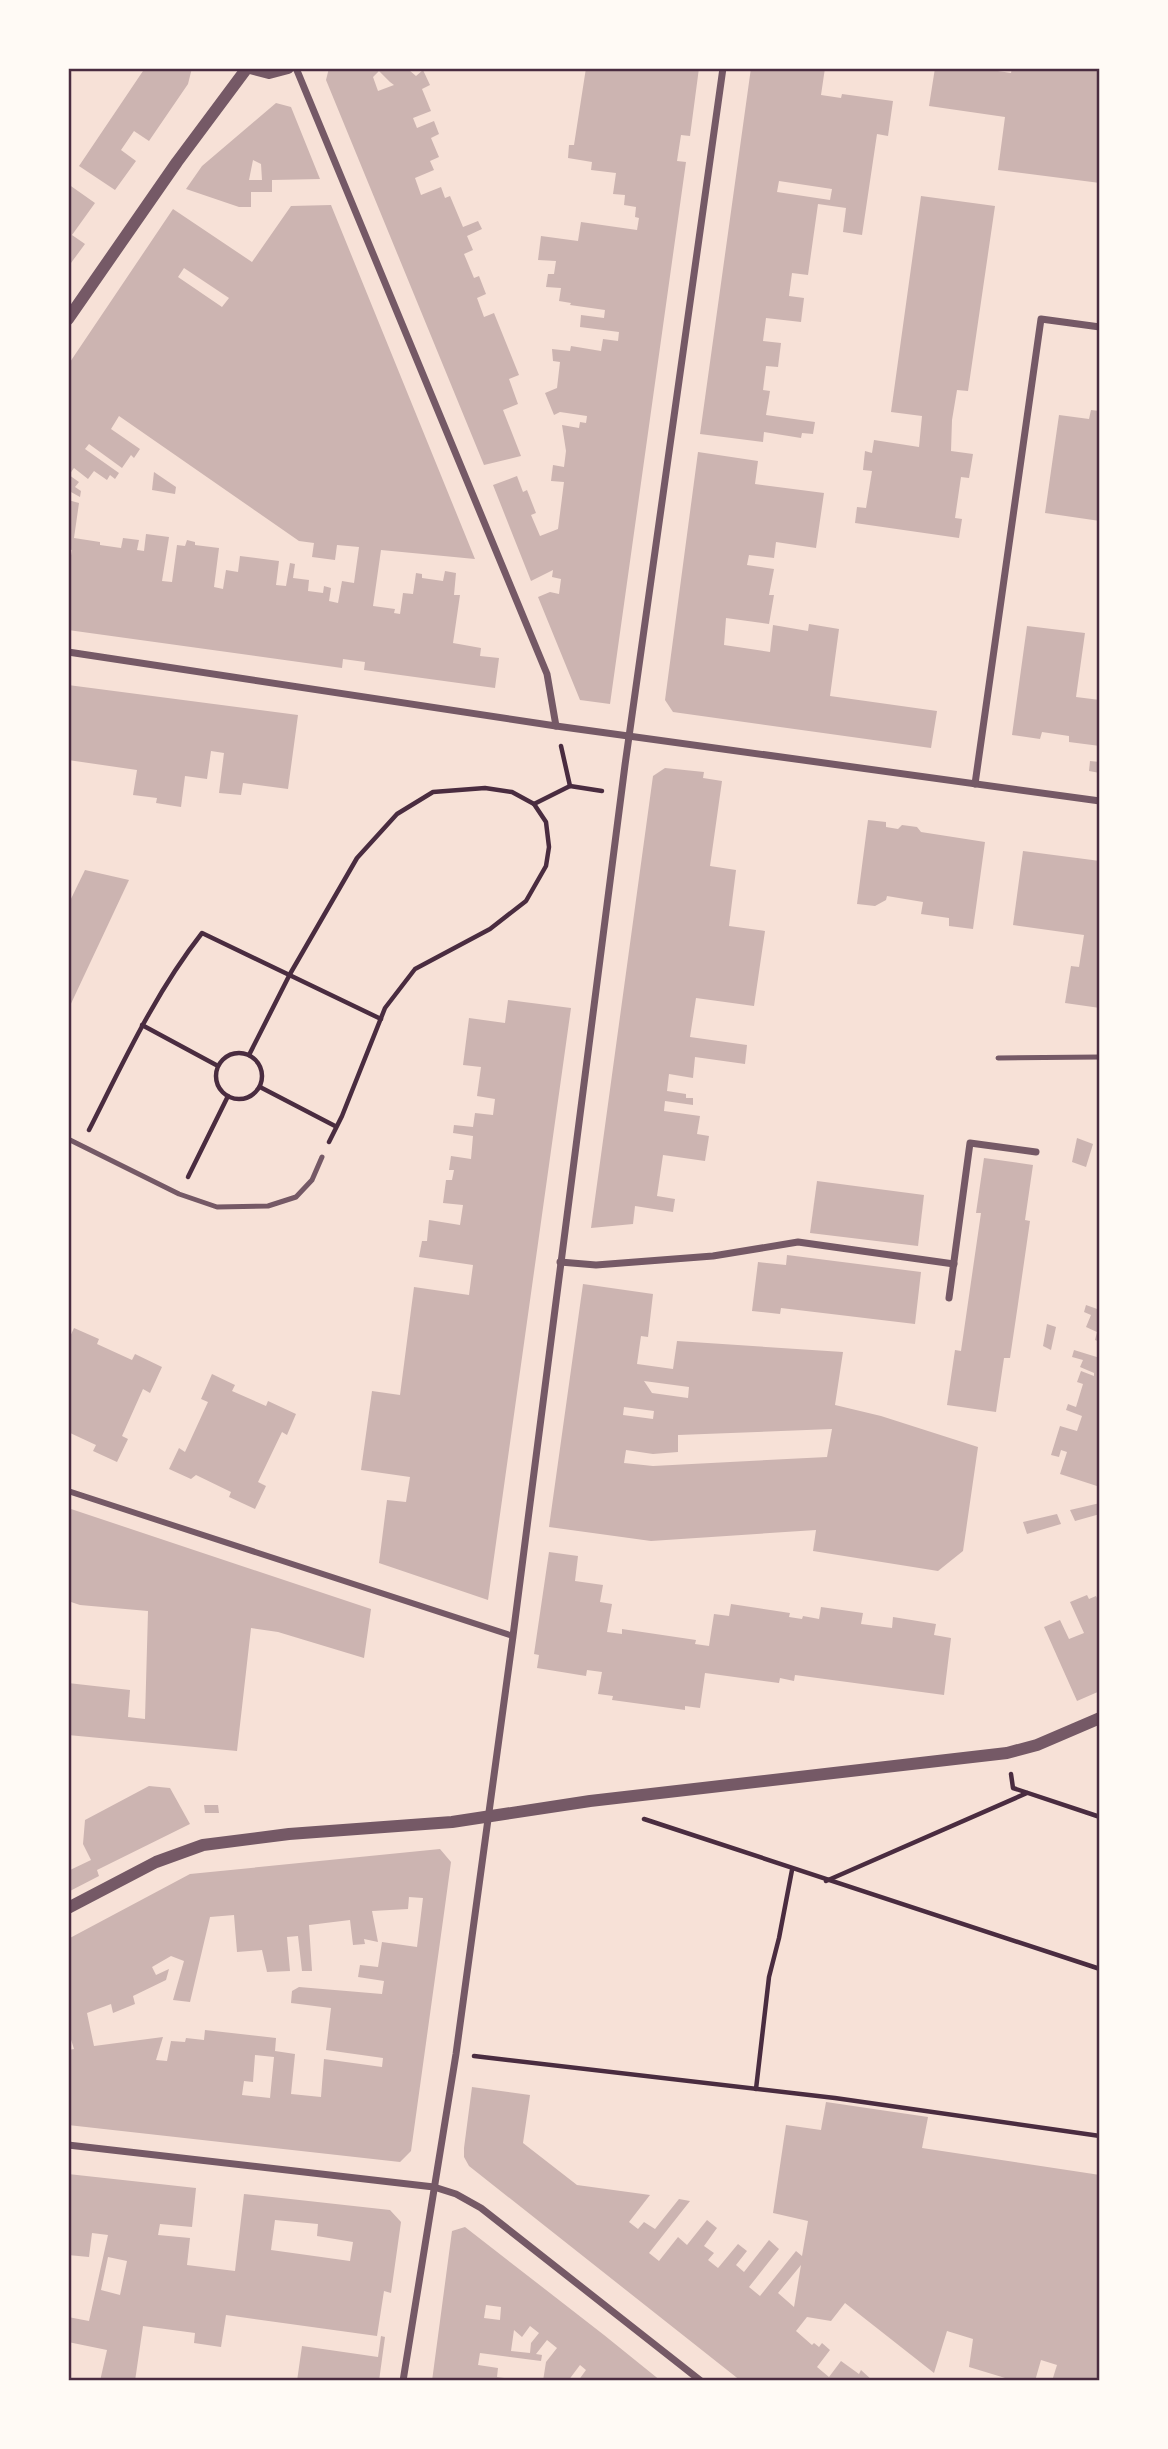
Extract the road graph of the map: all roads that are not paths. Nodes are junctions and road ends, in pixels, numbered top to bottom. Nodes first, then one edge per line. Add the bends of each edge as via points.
1 (249, 68) edge
2 (288, 68) edge
3 (296, 68) edge
4 (723, 68) edge
5 (68, 320) edge
6 (1100, 327) edge
7 (68, 652) edge
8 (556, 726) junction
9 (630, 736) junction
10 (975, 784) junction
11 (1100, 801) edge
12 (1100, 1057) edge
13 (998, 1058) dead end
14 (68, 1139) edge
15 (1036, 1152) dead end
16 (322, 1157) road end
17 (560, 1262) junction
18 (954, 1264) junction
19 (949, 1298) dead end
20 (68, 1491) edge
21 (513, 1636) junction
22 (1100, 1718) edge
23 (488, 1815) junction
24 (68, 1908) edge
25 (68, 2145) edge
26 (434, 2187) junction
27 (403, 2381) edge
28 (701, 2381) edge

1 - 2 street via 269,73
1 - 5 street via 177,162
3 - 8 street via 547,674
4 - 9 street
6 - 10 street via 1041,319
7 - 8 street
8 - 9 street
9 - 10 street
9 - 17 street
10 - 11 street
12 - 13 lane
14 - 16 lane via 179,1194 217,1207 268,1206 296,1197 313,1180
15 - 18 street via 970,1143
17 - 18 street via 596,1265 713,1256 798,1242
17 - 21 street
18 - 19 street
20 - 21 street
21 - 23 street
22 - 23 street via 1007,1753
23 - 24 street via 203,1845 156,1862
23 - 26 street
25 - 26 street
26 - 27 street
26 - 28 street via 481,2208

